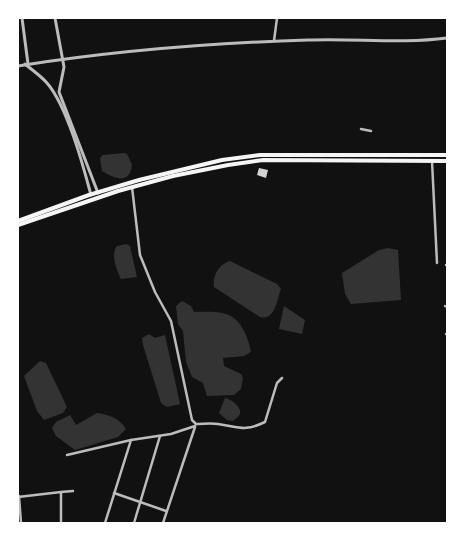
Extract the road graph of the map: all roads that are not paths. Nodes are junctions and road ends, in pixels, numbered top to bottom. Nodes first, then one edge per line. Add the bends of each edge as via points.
1 (22, 18) edge
2 (55, 18) edge
3 (277, 18) edge
4 (447, 38) edge
5 (274, 42) junction
6 (63, 60) junction
7 (27, 64) junction
8 (18, 66) edge
9 (361, 129) dead end
10 (371, 130) dead end
11 (447, 155) edge
12 (432, 161) junction
13 (447, 161) edge
14 (132, 187) junction
15 (98, 193) junction
16 (91, 195) junction
17 (18, 221) edge
18 (18, 225) edge
19 (437, 263) dead end
20 (282, 378) dead end
21 (195, 425) junction
22 (160, 436) junction
23 (131, 440) junction
24 (67, 455) dead end
25 (73, 491) dead end
26 (61, 492) junction
27 (114, 493) junction
28 (19, 496) edge
29 (140, 502) junction
30 (166, 511) junction
31 (21, 523) edge
32 (61, 523) edge
33 (105, 523) edge
34 (134, 523) edge
35 (163, 523) edge

1 - 7 street
2 - 6 street
3 - 5 street
4 - 5 street via 420,41
5 - 6 street via 107,54
6 - 7 street
6 - 15 street via 59,92
7 - 8 street
7 - 16 street via 46,82 55,95 79,153
9 - 10 street
11 - 15 highway via 260,155 222,160 139,180
12 - 13 highway
12 - 14 highway via 263,160 173,176
12 - 19 street
14 - 18 highway
14 - 21 street via 140,256 171,322
15 - 16 highway
16 - 17 highway
20 - 21 street via 276,383 265,422 253,427 238,428 218,424
21 - 22 street
21 - 30 street
22 - 23 street
22 - 29 street
23 - 24 street
23 - 27 street
25 - 26 street
26 - 28 street
26 - 32 street
27 - 29 street
27 - 33 street
28 - 31 street
29 - 30 street
29 - 34 street
30 - 35 street

